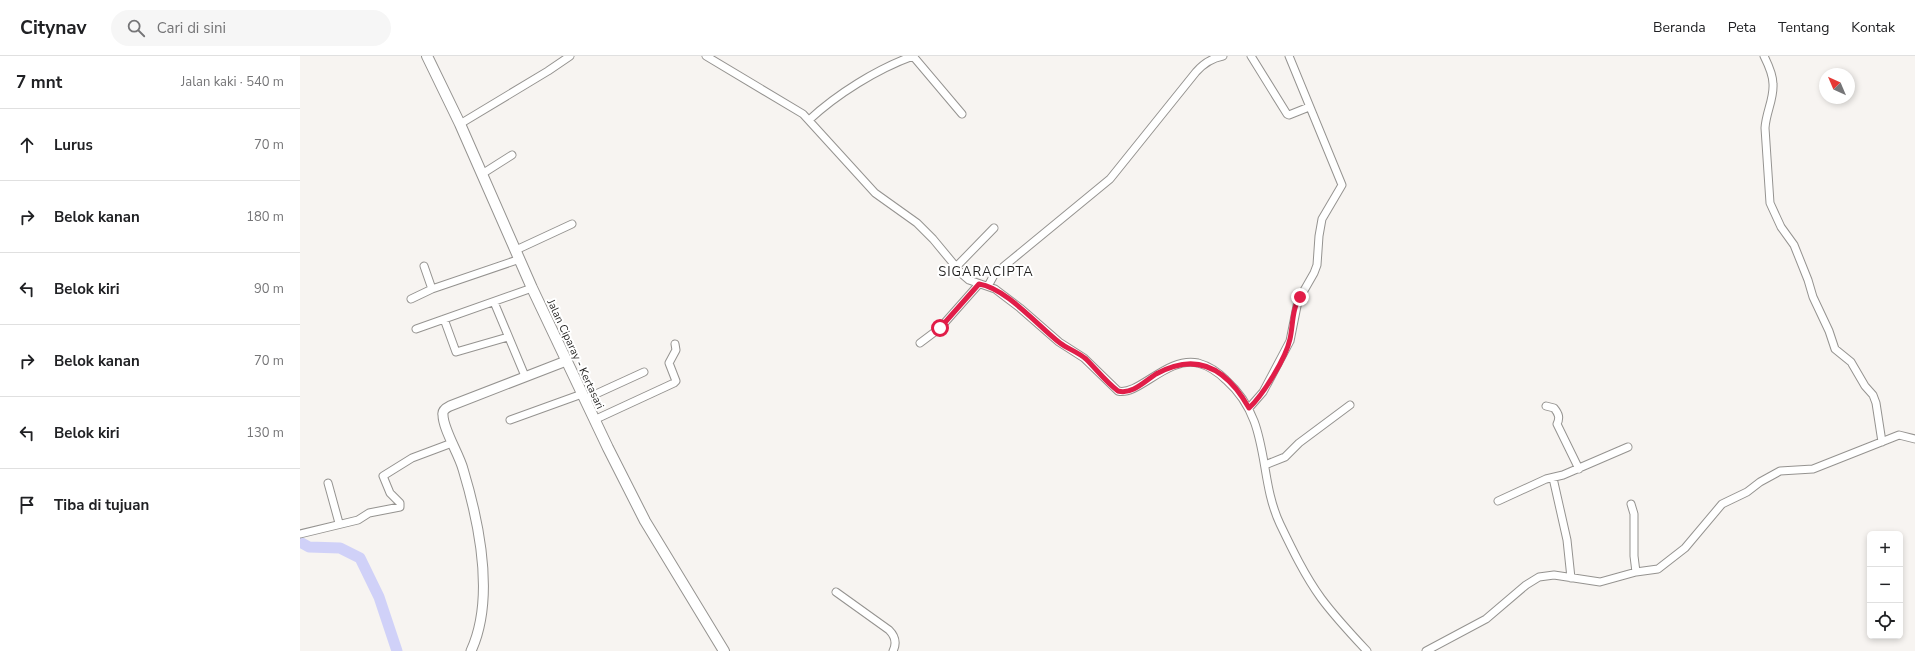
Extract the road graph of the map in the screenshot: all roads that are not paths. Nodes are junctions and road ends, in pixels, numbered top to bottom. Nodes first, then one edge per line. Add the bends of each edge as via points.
1 (427, 56) edge
2 (570, 56) edge
3 (706, 56) edge
4 (1223, 56) edge
5 (1251, 56) edge
6 (1289, 56) edge
7 (1764, 56) edge
8 (1309, 107) junction
9 (962, 114) dead end
10 (809, 120) junction
11 (460, 124) junction
12 (512, 155) dead end
13 (482, 174) junction
14 (572, 224) dead end
15 (994, 228) dead end
16 (518, 255) junction
17 (424, 266) dead end
18 (955, 268) junction
19 (979, 284) junction
20 (988, 286) junction
21 (532, 288) junction
22 (432, 289) junction
23 (411, 299) dead end
24 (494, 302) junction
25 (444, 319) junction
26 (416, 329) dead end
27 (508, 337) junction
28 (920, 343) dead end
29 (675, 344) dead end
30 (566, 361) junction
31 (644, 372) dead end
32 (525, 376) junction
33 (584, 397) junction
34 (1350, 404) dead end
35 (1546, 406) dead end
36 (1249, 408) junction
37 (510, 420) dead end
38 (594, 420) junction
39 (1915, 439) edge
40 (1882, 442) junction
41 (452, 443) junction
42 (1628, 447) dead end
43 (1265, 465) junction
44 (1579, 469) junction
45 (1553, 478) junction
46 (328, 483) dead end
47 (1498, 501) dead end
48 (1631, 504) dead end
49 (339, 524) junction
50 (300, 534) edge
51 (1636, 572) junction
52 (1571, 578) junction
53 (836, 592) dead end
54 (471, 651) edge
55 (723, 651) edge
56 (893, 651) edge
57 (1367, 651) edge
58 (1426, 651) edge

1 - 11 main road, Jalan Ciparay - Kertasari
2 - 11 street
3 - 10 street via 796,109
4 - 20 street via 1216,57 1196,72 1110,179 1003,267 994,275
5 - 8 street via 1288,114
6 - 8 street
7 - 40 street via 1773,82 1772,95 1765,116 1770,203 1781,227 1794,245 1834,349 1851,362 1865,386 1874,395
8 - 36 street via 1342,184 1322,219 1317,265 1298,301 1290,341 1263,392
9 - 10 street via 913,56 855,86 827,104
10 - 18 street via 875,193 917,223 933,239
11 - 13 main road, Jalan Ciparay - Kertasari
12 - 13 street
13 - 16 main road, Jalan Ciparay - Kertasari
14 - 16 street
15 - 18 street
16 - 21 main road, Jalan Ciparay - Kertasari
16 - 22 street
17 - 22 street
18 - 19 street via 969,280
19 - 20 street
19 - 28 street via 940,328
20 - 36 street via 1020,308 1059,342 1084,358 1118,391 1129,391 1172,366 1197,363 1217,372 1243,396
21 - 24 street
21 - 30 main road, Jalan Ciparay - Kertasari
22 - 23 street
24 - 25 street
24 - 27 street
25 - 26 street
25 - 27 street via 456,352
27 - 32 street
29 - 38 street via 676,350 669,363 676,381 674,384
30 - 32 street
30 - 33 main road, Jalan Ciparay - Kertasari
31 - 33 street
32 - 41 street via 447,408 442,415
33 - 37 street
33 - 38 main road, Jalan Ciparay - Kertasari
34 - 43 street via 1296,445 1285,457
35 - 44 street via 1554,408 1557,412 1557,424
36 - 43 street via 1259,436
38 - 55 main road, Jalan Ciparay - Kertasari via 645,521
39 - 40 street via 1910,436 1899,436
40 - 51 street via 1814,469 1780,471 1769,476 1747,492 1722,504 1674,558 1658,569
41 - 49 street via 412,458 383,476 400,507 369,513 358,520
41 - 54 street via 463,469 482,555 483,589 478,628
42 - 44 street
43 - 57 street via 1272,502 1280,524 1302,566 1320,597
44 - 45 street
45 - 47 street
45 - 52 street via 1567,540
46 - 49 street
48 - 51 street via 1634,514
49 - 50 street
51 - 52 street via 1600,582
52 - 58 street via 1554,575 1539,577 1486,619
53 - 56 street via 893,634 896,641

